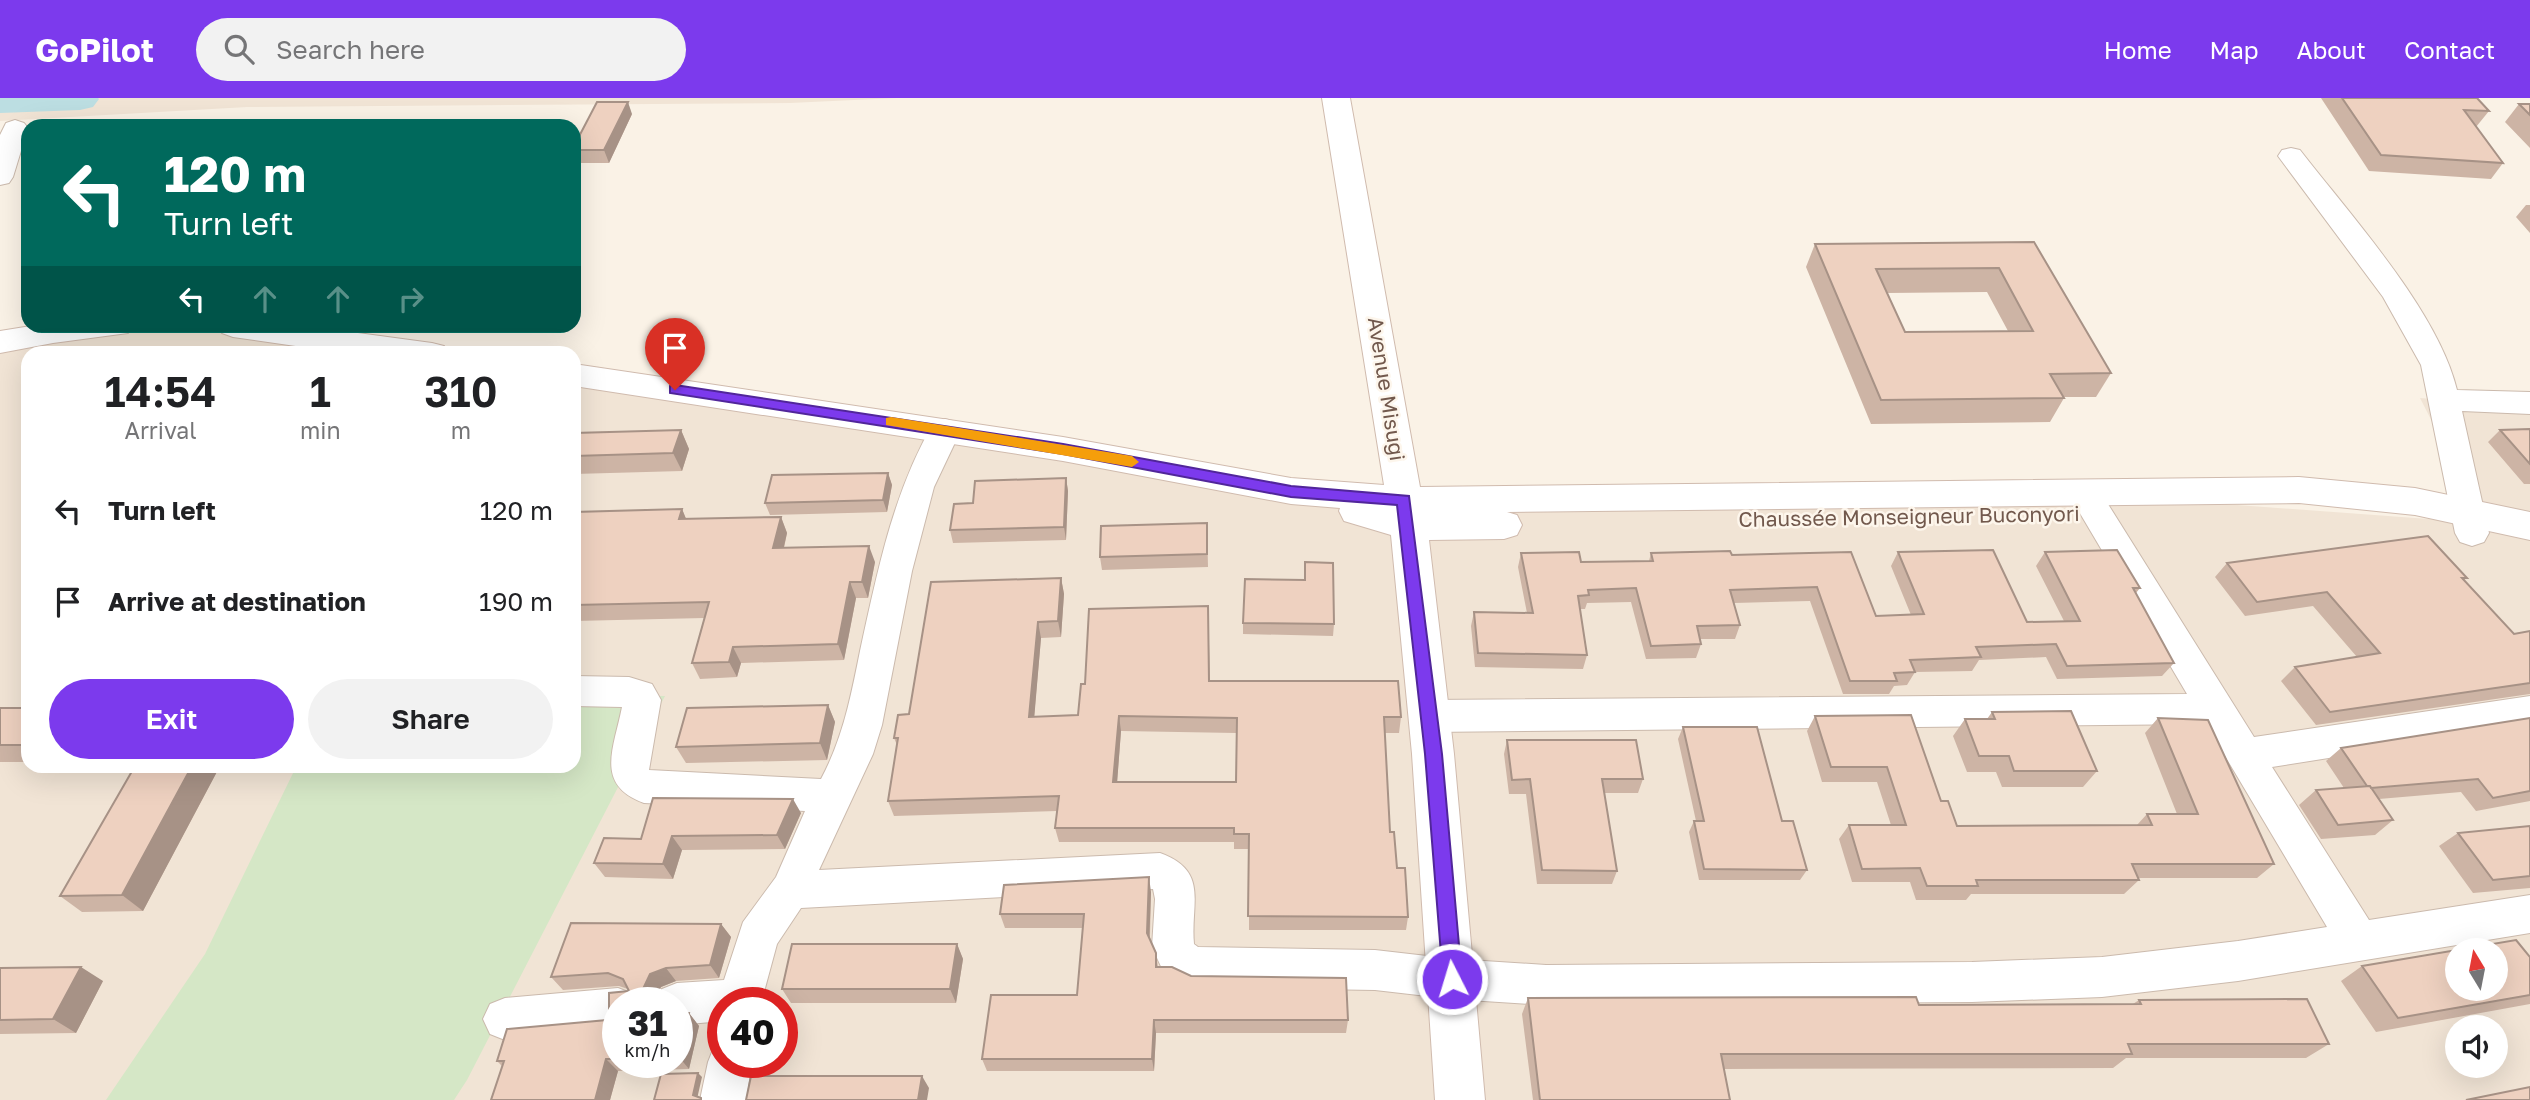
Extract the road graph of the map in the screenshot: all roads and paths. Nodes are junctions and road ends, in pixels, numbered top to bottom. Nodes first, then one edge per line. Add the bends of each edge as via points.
1 (1336, 98) edge
2 (15, 128) dead end
3 (2291, 156) dead end
4 (0, 177) edge
5 (48, 333) edge
6 (283, 333) edge
7 (0, 342) edge
8 (375, 346) edge
9 (581, 376) edge
10 (2444, 400) junction
11 (2530, 403) edge
12 (945, 430) junction
13 (2091, 503) junction
14 (1406, 514) junction
15 (2470, 521) junction
16 (2530, 526) edge
17 (2530, 548) edge
18 (581, 691) edge
19 (2214, 709) junction
20 (2530, 711) edge
21 (1429, 716) junction
22 (2243, 755) junction
23 (832, 796) junction
24 (790, 890) junction
25 (2530, 914) edge
26 (2358, 941) junction
27 (1452, 979) junction
28 (743, 987) edge
29 (602, 1010) edge
30 (505, 1019) dead end
31 (727, 1078) edge
32 (723, 1100) edge
33 (1460, 1100) edge

1 - 14 street, Avenue Misugi
2 - 4 street
3 - 10 street via 2396,294 2436,365
5 - 7 street
6 - 8 street
9 - 12 street, Chaussée Monseigneur Buconyori
10 - 11 street
10 - 15 street
12 - 14 street, Chaussée Monseigneur Buconyori
12 - 23 street via 918,487 855,754
13 - 14 street, Chaussée Monseigneur Buconyori
13 - 15 street, Chaussée Monseigneur Buconyori
13 - 19 street
14 - 21 street, Avenue Misugi
15 - 16 street, Chaussée Monseigneur Buconyori
15 - 17 street, Chaussée Monseigneur Buconyori
18 - 23 street via 639,695 642,700 629,771 644,786
19 - 21 street
19 - 22 street
20 - 22 street
21 - 27 street, Avenue Misugi
22 - 26 street
23 - 24 street
24 - 27 street via 1160,871 1171,876 1175,885 1178,958 1192,967 1376,970
24 - 28 street via 758,936
25 - 26 street
26 - 27 street via 2238,961 2102,976 1985,982 1546,985
27 - 33 street, Avenue Misugi
29 - 30 street
31 - 32 street

